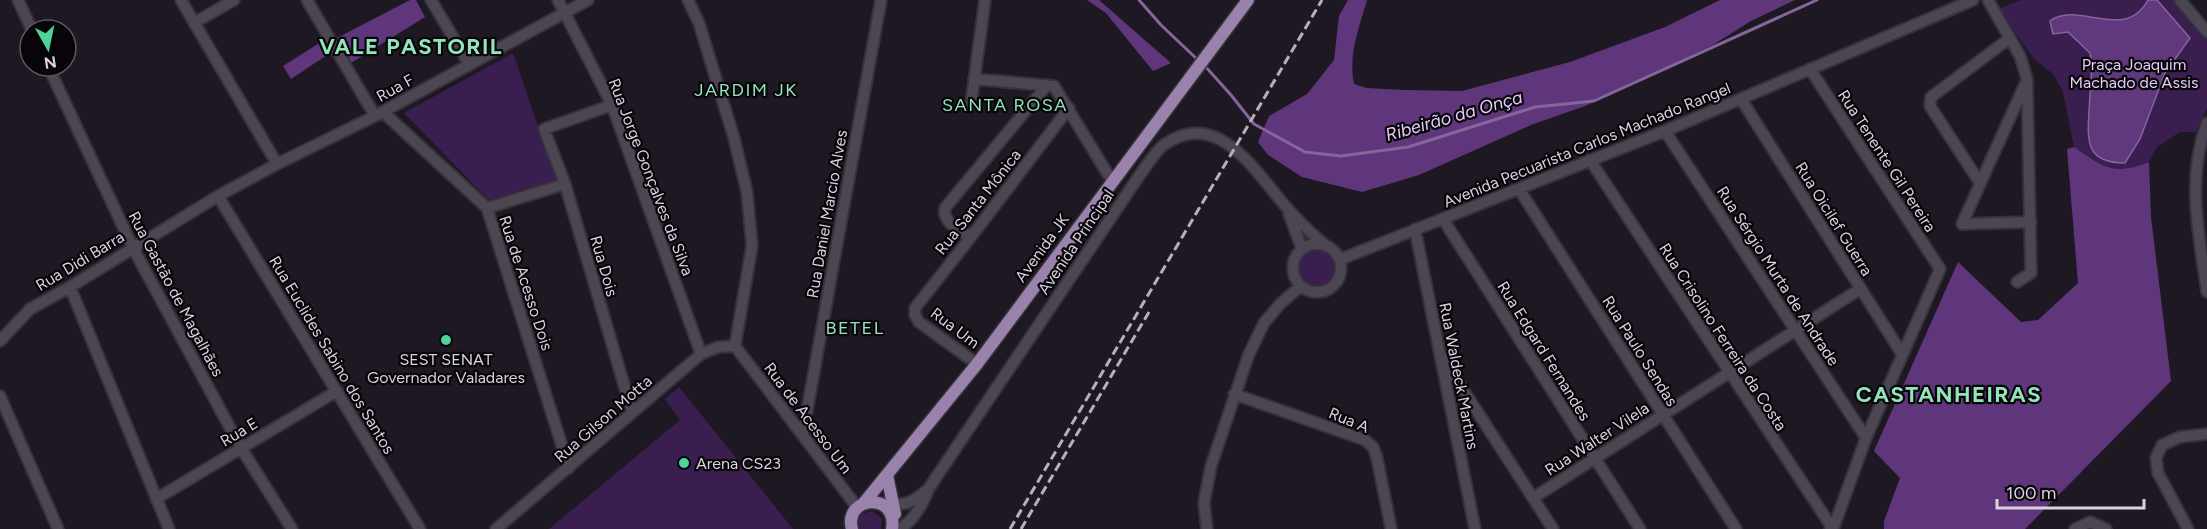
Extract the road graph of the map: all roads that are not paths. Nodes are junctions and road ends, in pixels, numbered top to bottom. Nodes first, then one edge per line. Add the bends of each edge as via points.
1 (18, 0) edge
2 (181, 0) edge
3 (234, 0) edge
4 (307, 0) edge
5 (431, 0) edge
6 (558, 0) edge
7 (588, 0) edge
8 (688, 0) edge
9 (881, 0) edge
10 (985, 0) edge
11 (1248, 0) edge
12 (1973, 0) edge
13 (1988, 0) edge
14 (2180, 0) edge
15 (565, 12) junction
16 (26, 18) edge
17 (194, 23) junction
18 (2207, 32) edge
19 (2010, 38) junction
20 (469, 64) junction
21 (1810, 69) junction
22 (54, 78) edge
23 (974, 79) junction
24 (2027, 79) junction
25 (1047, 85) junction
26 (1741, 99) junction
27 (971, 104) dead end
28 (612, 105) junction
29 (1069, 108) junction
30 (379, 114) junction
31 (2207, 123) edge
32 (1665, 131) junction
33 (1590, 160) junction
34 (277, 164) junction
35 (1112, 181) junction
36 (1980, 183) junction
37 (565, 184) junction
38 (1520, 189) junction
39 (218, 196) junction
40 (487, 208) junction
41 (1287, 208) junction
42 (1443, 219) junction
43 (2031, 222) junction
44 (1415, 229) junction
45 (2203, 232) edge
46 (971, 237) junction
47 (1324, 244) junction
48 (133, 248) junction
49 (1302, 249) junction
50 (1341, 260) junction
51 (2017, 282) dead end
52 (1301, 286) junction
53 (70, 287) junction
54 (1860, 289) junction
55 (2207, 292) edge
56 (915, 315) joint
57 (1796, 330) junction
58 (0, 341) edge
59 (735, 346) junction
60 (1438, 352) junction
61 (701, 354) junction
62 (1902, 354) junction
63 (977, 364) junction
64 (1729, 373) junction
65 (337, 391) junction
66 (1234, 394) junction
67 (0, 396) edge
68 (632, 412) junction
69 (1662, 416) junction
70 (803, 434) junction
71 (2207, 434) edge
72 (1866, 438) junction
73 (242, 448) junction
74 (1595, 459) junction
75 (569, 468) junction
76 (887, 475) junction
77 (929, 488) junction
78 (1533, 498) junction
79 (156, 499) junction
80 (877, 502) junction
81 (893, 504) junction
82 (858, 509) junction
83 (895, 527) edge
84 (1390, 528) edge
85 (58, 529) edge
86 (170, 529) edge
87 (292, 529) edge
88 (420, 529) edge
89 (496, 529) edge
90 (841, 529) edge
91 (852, 529) edge
92 (1206, 529) edge
93 (1475, 529) edge
94 (1553, 529) edge
95 (1640, 529) edge
96 (1736, 529) edge
97 (1832, 529) edge
98 (2074, 529) edge
99 (2106, 529) edge
100 (2187, 529) edge

1 - 16 street
2 - 17 street
3 - 17 street
4 - 30 street, Rua de Acesso Dois
5 - 20 street
6 - 15 street, Rua Jorge Gonçalves da Silva
7 - 15 street, Rua F
8 - 59 street via 699,23 747,192 752,246
9 - 70 street, Rua Daniel Marcio Alves
10 - 23 street
11 - 35 main road, Avenida JK
12 - 21 street, Avenida Pecuarista Carlos Machado Rangel
13 - 19 street
14 - 18 street
15 - 20 street, Rua F
15 - 28 street, Rua Jorge Gonçalves da Silva
17 - 34 street
19 - 24 street
19 - 36 street via 1929,101
20 - 30 street, Rua F
21 - 26 street, Avenida Pecuarista Carlos Machado Rangel
21 - 62 street, Rua Tenente Gil Pereira via 1940,269
22 - 48 street, Rua Gastão de Magalhães
23 - 25 street
23 - 27 street
24 - 36 street
24 - 43 street
25 - 29 street via 1054,86
25 - 46 street via 945,208 947,221
26 - 32 street, Avenida Pecuarista Carlos Machado Rangel
26 - 54 street, Rua Oicilef Guerra
28 - 37 street, Rua Dois via 544,129
28 - 61 street, Rua Jorge Gonçalves da Silva
29 - 35 street
29 - 46 street, Rua Santa Mônica
30 - 34 street, Rua F
30 - 40 street, Rua de Acesso Dois
31 - 45 street via 2194,184
32 - 33 street, Avenida Pecuarista Carlos Machado Rangel
32 - 57 street, Rua Sérgio Murta de Andrade
33 - 38 street, Avenida Pecuarista Carlos Machado Rangel
33 - 64 street, Rua Crisolino Ferreira da Costa
34 - 39 street, Rua Didi Barra
35 - 63 main road, Avenida JK
36 - 43 street via 1962,224
37 - 40 street
37 - 68 street, Rua Dois
38 - 42 street, Avenida Pecuarista Carlos Machado Rangel
38 - 69 street, Rua Paulo Sendas
39 - 48 street, Rua Didi Barra
39 - 65 street, Rua Euclides Sabino dos Santos
40 - 75 street, Rua de Acesso Dois
41 - 47 street, Avenida Principal
41 - 49 street, Avenida Principal
41 - 77 street, Avenida Principal via 1253,165 1219,138 1197,134 1163,145
42 - 44 street, Avenida Pecuarista Carlos Machado Rangel
42 - 74 street, Rua Edgard Fernandes
43 - 51 street via 2031,273
44 - 50 street, Avenida Pecuarista Carlos Machado Rangel
44 - 60 street, Rua Waldeck Martins
45 - 55 street
46 - 56 street, Rua Santa Mônica via 915,308
47 - 49 street
47 - 50 street via 1332,247
48 - 53 street, Rua Didi Barra
48 - 73 street, Rua Gastão de Magalhães
49 - 52 street via 1293,267
50 - 52 street via 1341,275 1332,288 1316,292
52 - 66 street via 1264,323
53 - 58 street, Rua Didi Barra via 30,309
53 - 79 street
54 - 57 street, Rua Walter Vilela
54 - 62 street, Rua Oicilef Guerra
56 - 63 street, Rua Um via 919,322
57 - 64 street, Rua Walter Vilela
57 - 72 street, Rua Sérgio Murta de Andrade
59 - 61 street, Rua Gilson Motta
59 - 70 street, Rua de Acesso Um
60 - 78 street
60 - 93 street, Rua Waldeck Martins
61 - 68 street, Rua Gilson Motta
62 - 72 street
63 - 76 main road, Avenida JK
64 - 69 street, Rua Walter Vilela
64 - 97 street, Rua Crisolino Ferreira da Costa
65 - 73 street, Rua E
65 - 88 street, Rua Euclides Sabino dos Santos
66 - 84 street, Rua A via 1365,440 1377,458
66 - 92 street via 1211,466 1204,503
67 - 85 street
68 - 75 street, Rua Gilson Motta
69 - 74 street, Rua Walter Vilela
69 - 96 street, Rua Paulo Sendas
70 - 82 street, Rua de Acesso Um
71 - 100 street via 2180,437 2162,445 2156,458 2158,473
72 - 97 street
73 - 79 street, Rua E
73 - 87 street, Rua Gastão de Magalhães
74 - 78 street, Rua Walter Vilela
74 - 95 street, Rua Edgard Fernandes
75 - 89 street, Rua Gilson Motta
76 - 81 main road
76 - 82 main road, Avenida JK
77 - 81 street, Avenida Principal via 909,504
77 - 83 street, Avenida Principal via 912,519
78 - 94 street
79 - 86 street
80 - 81 street, Avenida Principal
80 - 82 main road
80 - 83 main road via 889,510
81 - 83 main road
82 - 90 main road, Avenida JK
82 - 91 main road
98 - 99 street via 2090,522

